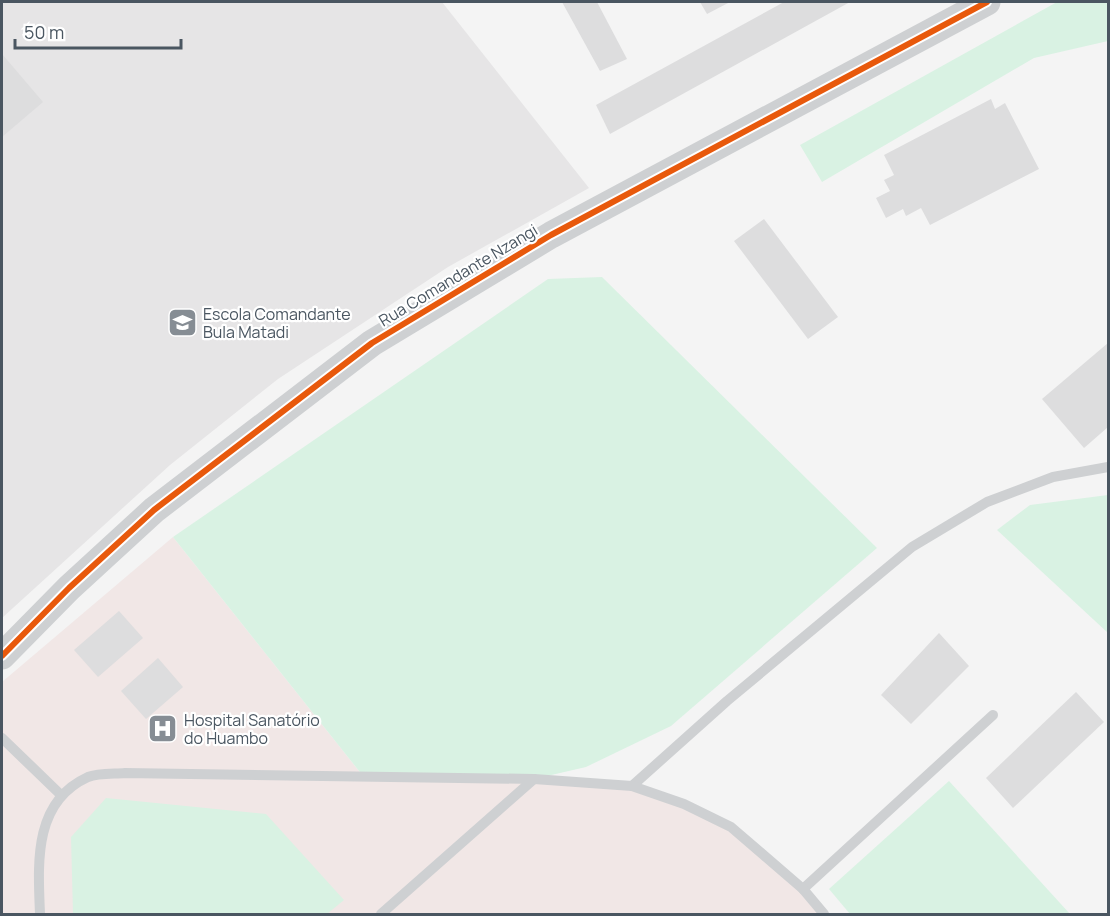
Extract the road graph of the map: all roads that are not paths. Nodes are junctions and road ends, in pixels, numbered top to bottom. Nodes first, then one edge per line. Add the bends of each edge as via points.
1 (987, 2) edge
2 (1108, 467) edge
3 (2, 656) edge
4 (993, 715) dead end
5 (2, 738) edge
6 (534, 779) junction
7 (632, 786) junction
8 (61, 795) junction
9 (803, 889) junction
10 (40, 915) edge
11 (381, 915) edge
12 (824, 915) edge

1 - 3 street, Rua Comandante Nzangi via 551,235 372,343 154,510
2 - 7 lane via 1053,477 987,502 912,547
4 - 9 lane
5 - 8 lane
6 - 7 lane
6 - 8 lane via 125,773 90,777
6 - 11 lane
7 - 9 lane via 684,804 731,827
8 - 10 lane via 45,822 39,856
9 - 12 lane

